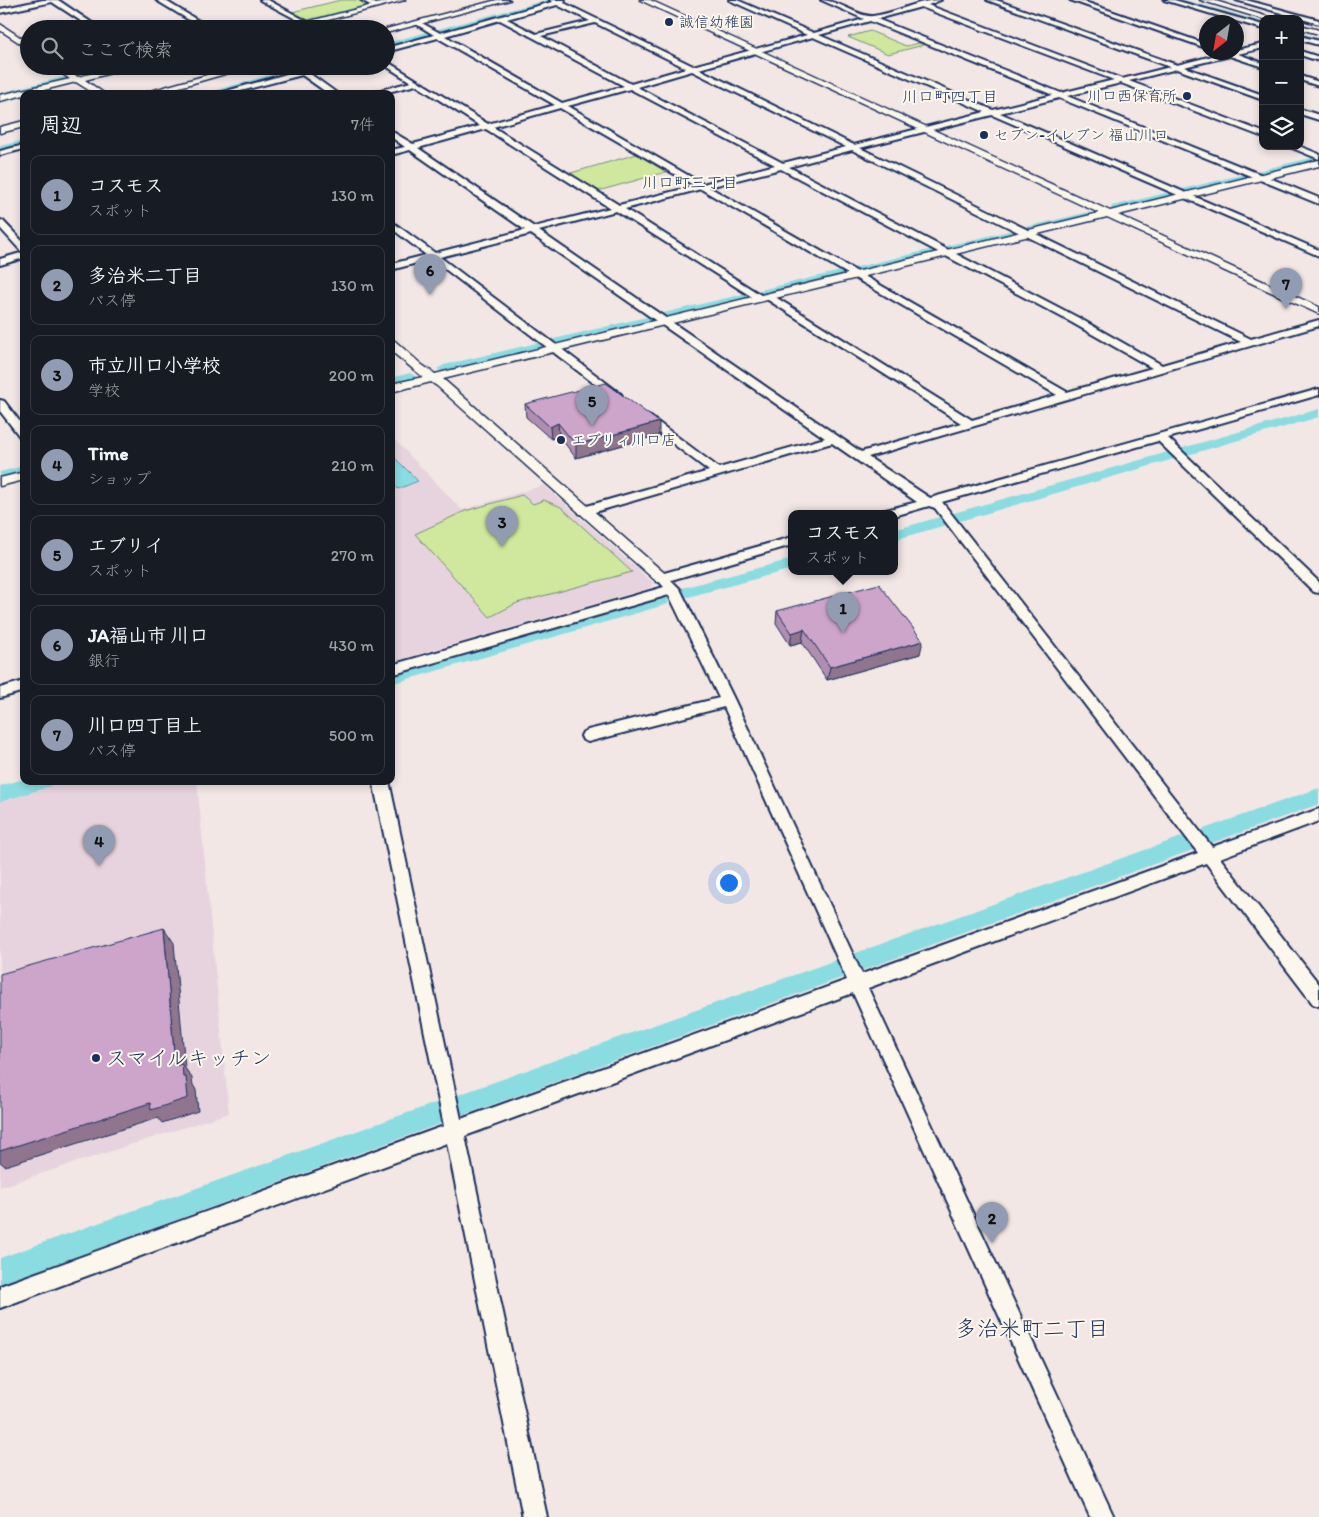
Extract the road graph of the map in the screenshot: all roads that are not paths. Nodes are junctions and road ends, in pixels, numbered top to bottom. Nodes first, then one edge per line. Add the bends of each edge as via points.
1 (53, 0) edge
2 (176, 0) edge
3 (263, 0) edge
4 (364, 0) edge
5 (401, 0) edge
6 (468, 0) edge
7 (506, 0) edge
8 (644, 0) edge
9 (732, 0) edge
10 (824, 0) edge
11 (909, 0) edge
12 (938, 0) edge
13 (990, 0) edge
14 (1073, 0) edge
15 (1167, 0) edge
16 (1204, 0) edge
17 (1241, 0) edge
18 (161, 1) edge
19 (559, 1) edge
20 (921, 4) junction
21 (376, 6) junction
22 (482, 6) junction
23 (1226, 6) junction
24 (0, 11) edge
25 (1259, 15) edge
26 (501, 18) junction
27 (870, 19) junction
28 (84, 20) edge
29 (194, 20) edge
30 (301, 20) edge
31 (319, 20) edge
32 (597, 21) junction
33 (418, 22) junction
34 (1319, 22) edge
35 (0, 26) edge
36 (1259, 26) edge
37 (395, 28) edge
38 (1304, 28) edge
39 (1319, 32) edge
40 (441, 35) junction
41 (536, 36) junction
42 (813, 36) junction
43 (1304, 37) edge
44 (1304, 39) edge
45 (20, 40) edge
46 (1199, 44) edge
47 (1319, 44) edge
48 (1259, 47) edge
49 (395, 48) edge
50 (1244, 50) edge
51 (755, 51) junction
52 (1304, 53) edge
53 (1244, 58) edge
54 (1319, 59) edge
55 (1203, 60) edge
56 (1259, 64) edge
57 (1177, 67) junction
58 (692, 68) junction
59 (395, 69) edge
60 (66, 75) edge
61 (98, 75) edge
62 (216, 75) edge
63 (292, 75) edge
64 (307, 75) edge
65 (1304, 79) edge
66 (78, 80) junction
67 (1121, 81) junction
68 (416, 83) junction
69 (1319, 84) edge
70 (629, 86) junction
71 (35, 90) edge
72 (94, 90) edge
73 (159, 90) edge
74 (236, 90) edge
75 (328, 90) edge
76 (387, 90) edge
77 (20, 93) edge
78 (1060, 96) junction
79 (1259, 97) edge
80 (0, 98) edge
81 (562, 105) junction
82 (1304, 112) edge
83 (994, 113) junction
84 (1319, 118) edge
85 (20, 125) edge
86 (488, 126) junction
87 (0, 130) edge
88 (925, 130) junction
89 (1259, 133) edge
90 (395, 137) edge
91 (20, 147) edge
92 (411, 147) junction
93 (854, 148) junction
94 (1301, 150) edge
95 (395, 152) edge
96 (0, 153) edge
97 (1319, 157) edge
98 (1319, 163) edge
99 (783, 166) junction
100 (1262, 178) junction
101 (705, 188) junction
102 (1185, 196) junction
103 (1319, 201) edge
104 (620, 209) junction
105 (1108, 214) junction
106 (0, 223) edge
107 (395, 227) edge
108 (534, 231) junction
109 (1027, 234) junction
110 (20, 245) edge
111 (949, 253) junction
112 (1319, 253) edge
113 (20, 256) edge
114 (434, 257) junction
115 (0, 262) edge
116 (395, 266) edge
117 (856, 275) junction
118 (764, 298) junction
119 (1319, 311) edge
120 (665, 322) junction
121 (1319, 323) edge
122 (1250, 344) junction
123 (395, 347) edge
124 (554, 348) junction
125 (1162, 369) junction
126 (432, 378) junction
127 (395, 387) edge
128 (1319, 392) edge
129 (1066, 396) junction
130 (0, 402) edge
131 (971, 424) junction
132 (20, 430) edge
133 (1160, 437) junction
134 (833, 439) junction
135 (859, 456) junction
136 (717, 472) junction
137 (20, 477) edge
138 (0, 482) edge
139 (930, 502) junction
140 (584, 511) junction
141 (898, 511) edge
142 (788, 542) edge
143 (1313, 575) edge
144 (667, 584) junction
145 (1319, 589) edge
146 (395, 669) edge
147 (20, 687) edge
148 (0, 693) edge
149 (728, 701) junction
150 (588, 736) dead end
151 (382, 785) edge
152 (1319, 815) edge
153 (1202, 845) junction
154 (853, 972) junction
155 (1319, 998) edge
156 (451, 1118) junction
157 (0, 1297) edge
158 (535, 1517) edge
159 (1102, 1517) edge

1 - 24 street
1 - 28 street
2 - 18 street
3 - 30 street
4 - 21 street
5 - 21 street
6 - 22 street
7 - 22 street
8 - 51 street
9 - 42 street
10 - 27 street
11 - 20 street
12 - 20 street
13 - 57 street
14 - 46 street
15 - 36 street
16 - 23 street
17 - 23 street
17 - 34 street
18 - 29 street
19 - 26 street
19 - 32 street
20 - 27 street
20 - 67 street
21 - 31 street
22 - 33 street
23 - 25 street
26 - 40 street
26 - 41 street
27 - 42 street
27 - 78 street
32 - 41 street
32 - 58 street
33 - 37 street
33 - 40 street
35 - 45 street
38 - 39 street
39 - 43 street
40 - 49 street
40 - 81 street
41 - 70 street
42 - 51 street
42 - 83 street
44 - 47 street
48 - 50 street
51 - 58 street
51 - 88 street
52 - 54 street
53 - 56 street
55 - 57 street
57 - 67 street
57 - 79 street
58 - 70 street
58 - 93 street
59 - 68 street
60 - 66 street
61 - 66 street
62 - 73 street
63 - 74 street
64 - 75 street
65 - 69 street
66 - 71 street
66 - 72 street
67 - 78 street
67 - 89 street
68 - 76 street
68 - 86 street
70 - 81 street
70 - 99 street
77 - 80 street
78 - 83 street
78 - 100 street
81 - 86 street
81 - 101 street
82 - 84 street
83 - 88 street
83 - 102 street
85 - 87 street
86 - 92 street
86 - 104 street
88 - 93 street
88 - 105 street
90 - 92 street
91 - 96 street
92 - 95 street
92 - 108 street
93 - 99 street
93 - 109 street
94 - 97 street
98 - 100 street
99 - 101 street
99 - 111 street
100 - 102 street
100 - 103 street
101 - 104 street
101 - 117 street
102 - 105 street
102 - 112 street
104 - 108 street
104 - 118 street
105 - 109 street
105 - 119 street
106 - 110 street
107 - 114 street
108 - 114 street
108 - 120 street
109 - 111 street
109 - 122 street
111 - 117 street
111 - 125 street
113 - 115 street
114 - 116 street
114 - 124 street
117 - 118 street
117 - 129 street
118 - 120 street
118 - 131 street
120 - 124 street
120 - 134 street
121 - 122 street
122 - 125 street
123 - 126 street
124 - 126 street
124 - 136 street
125 - 129 street
126 - 127 street
126 - 140 street
128 - 133 street
129 - 131 street
130 - 132 street
131 - 135 street
133 - 139 street
133 - 143 street
134 - 135 street
134 - 136 street
135 - 139 street
136 - 140 street
137 - 138 street
139 - 141 street
139 - 153 street via 939,505 951,518
140 - 144 street
142 - 144 street
143 - 145 street
144 - 146 street
144 - 149 street
147 - 148 street
149 - 150 street
149 - 154 street
151 - 156 street
152 - 153 street
153 - 154 street
153 - 155 street
154 - 156 street
154 - 159 street
156 - 157 street
156 - 158 street

